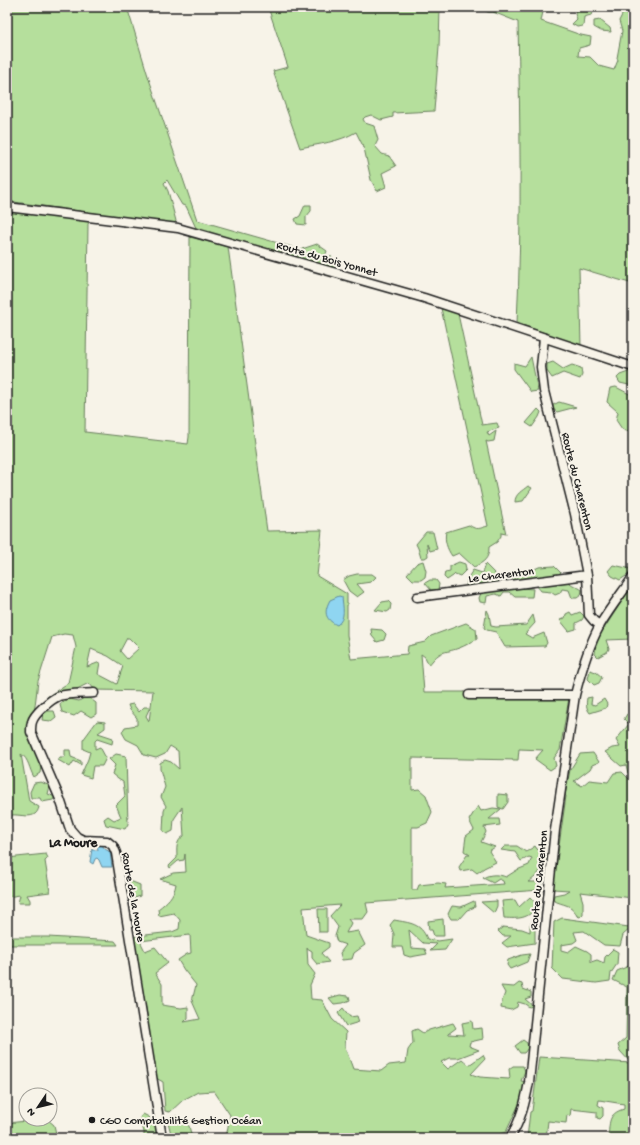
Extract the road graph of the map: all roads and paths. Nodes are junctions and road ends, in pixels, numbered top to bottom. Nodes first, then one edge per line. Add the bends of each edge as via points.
1 (7, 207) edge
2 (544, 338) junction
3 (633, 367) edge
4 (587, 575) junction
5 (633, 577) edge
6 (417, 596) dead end
7 (600, 625) junction
8 (94, 693) dead end
9 (575, 694) junction
10 (469, 695) dead end
11 (162, 1138) edge
12 (510, 1138) edge

1 - 2 street, Route du Bois Yonnet via 178,228 424,298
2 - 3 street, Route du Bois Yonnet
2 - 4 street, Route du Charenton via 540,367 544,390 575,514
4 - 6 street, Le Charenton
4 - 7 street, Route du Charenton via 589,615
5 - 7 street, Route du Charenton
7 - 9 street, Route du Charenton via 590,645
8 - 11 street, Route de la Moure via 59,696 42,709 32,721 31,732 70,829 82,840 107,842 113,846 116,853
9 - 10 street
9 - 12 street, Route du Charenton via 555,830 529,1082 526,1102 518,1125

